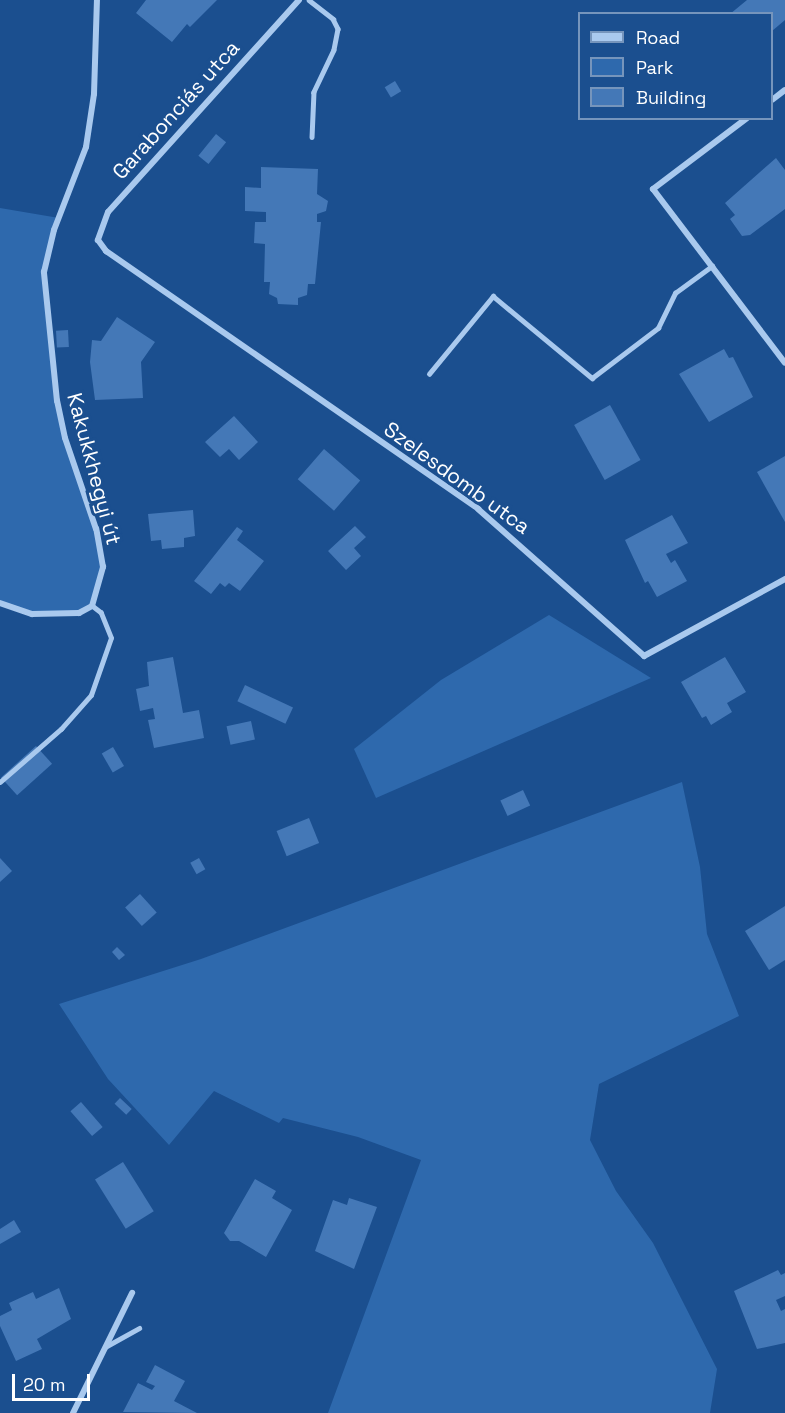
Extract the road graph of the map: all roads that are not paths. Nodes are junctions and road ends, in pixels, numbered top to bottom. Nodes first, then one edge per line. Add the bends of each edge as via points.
1 (97, 0) edge
2 (299, 0) edge
3 (309, 0) edge
4 (744, 120) edge
5 (312, 137) dead end
6 (106, 251) joint
7 (712, 266) junction
8 (785, 363) edge
9 (429, 374) dead end
10 (785, 579) edge
11 (0, 603) edge
12 (92, 606) junction
13 (0, 782) edge
14 (132, 1293) dead end
15 (139, 1328) dead end
16 (103, 1348) junction
17 (73, 1413) edge

1 - 12 street, Kakukkhegyi út via 94,93 86,147 54,230 44,272 57,401 65,438 96,529 103,567
2 - 6 street, Garabonciás utca via 108,212 98,240
3 - 5 lane via 333,19 338,29 334,50 314,92
4 - 7 street via 653,189
6 - 10 street, Szelesdomb utca via 478,509 644,656
7 - 8 street
7 - 9 lane via 675,292 658,328 592,378 493,296
11 - 12 street via 47,615 79,613
12 - 13 lane via 100,613 111,638 91,694 61,729
14 - 16 street
15 - 16 lane
16 - 17 street

